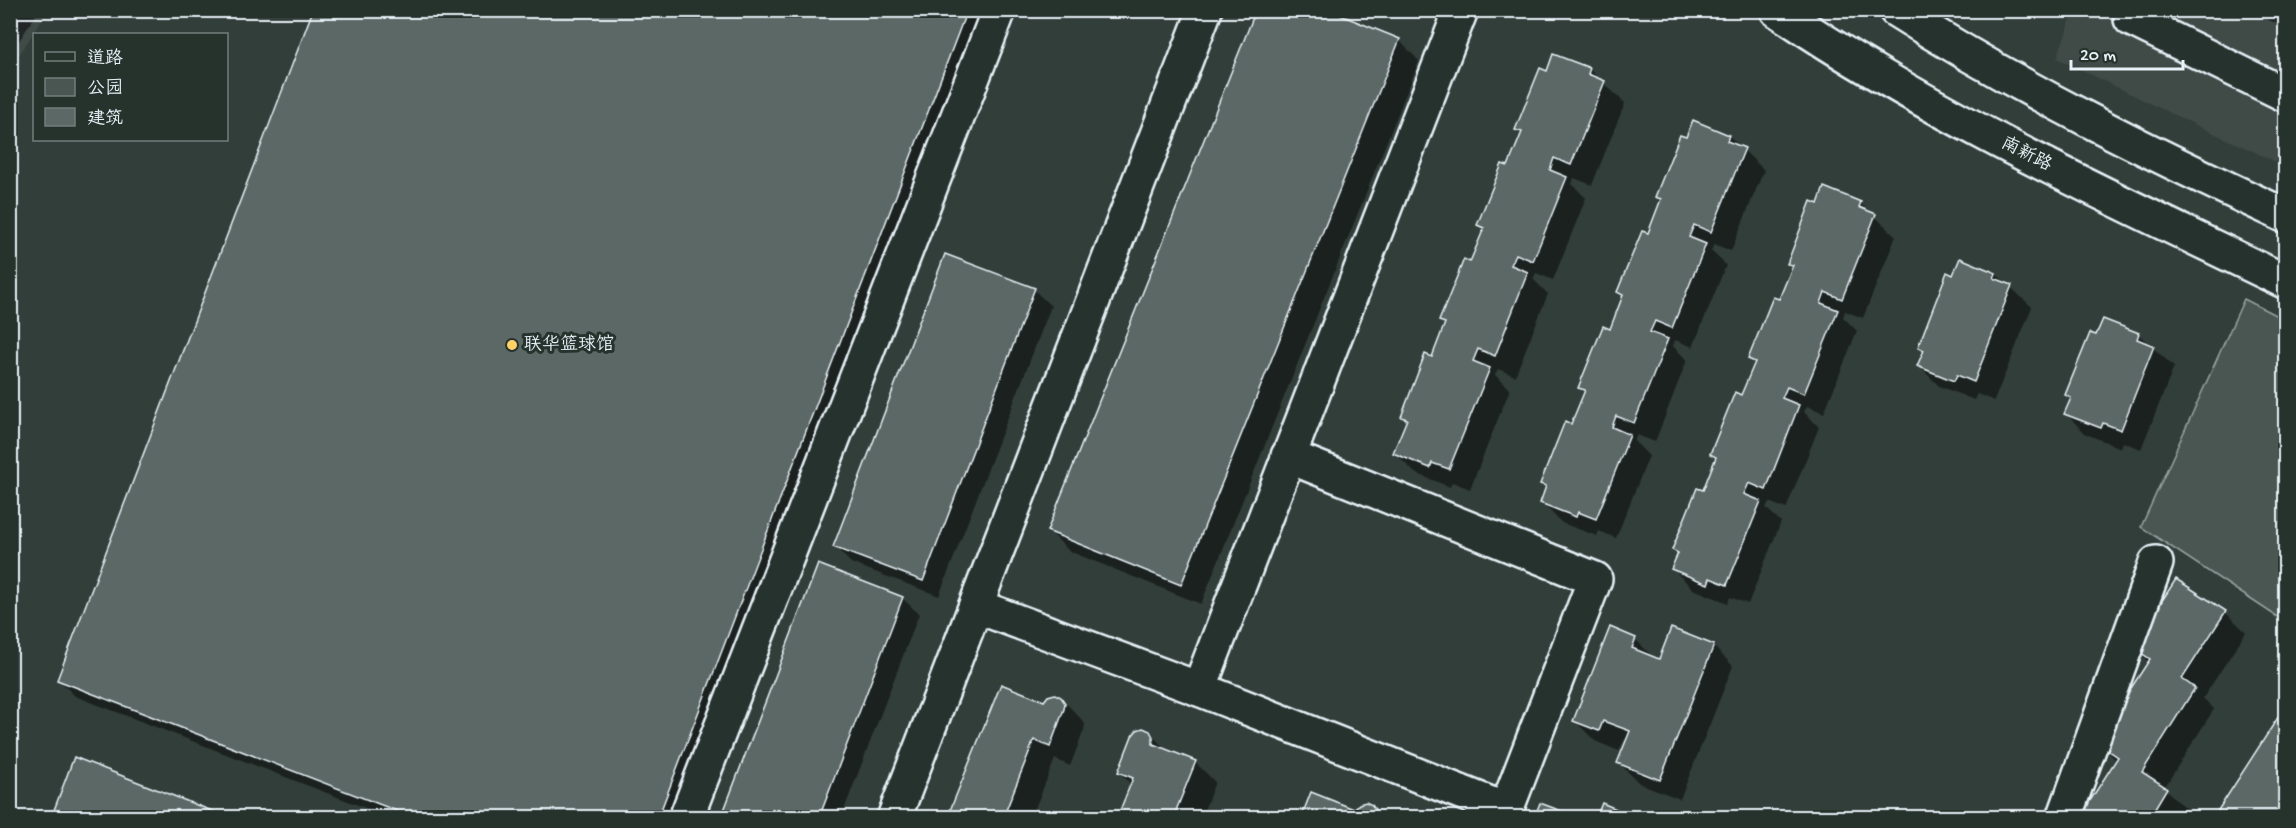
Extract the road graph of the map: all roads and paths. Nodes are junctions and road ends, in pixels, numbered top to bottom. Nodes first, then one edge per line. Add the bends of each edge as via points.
1 (999, 10) edge
2 (1205, 10) edge
3 (1461, 10) edge
4 (1777, 10) edge
5 (1896, 10) edge
6 (2134, 10) edge
7 (2286, 95) edge
8 (2286, 216) edge
9 (2286, 282) edge
10 (1288, 456) junction
11 (2156, 563) dead end
12 (976, 606) junction
13 (1199, 689) junction
14 (1505, 814) edge
15 (686, 818) edge
16 (894, 818) edge
17 (2064, 818) edge

1 - 15 main road
2 - 12 main road
3 - 10 main road
4 - 9 main road, 南新路 via 1888,81 1976,130
5 - 8 main road via 2027,88
6 - 7 main road via 2131,19
10 - 13 main road
10 - 14 main road via 1595,579
11 - 17 main road
12 - 13 main road
12 - 16 main road
13 - 14 main road

